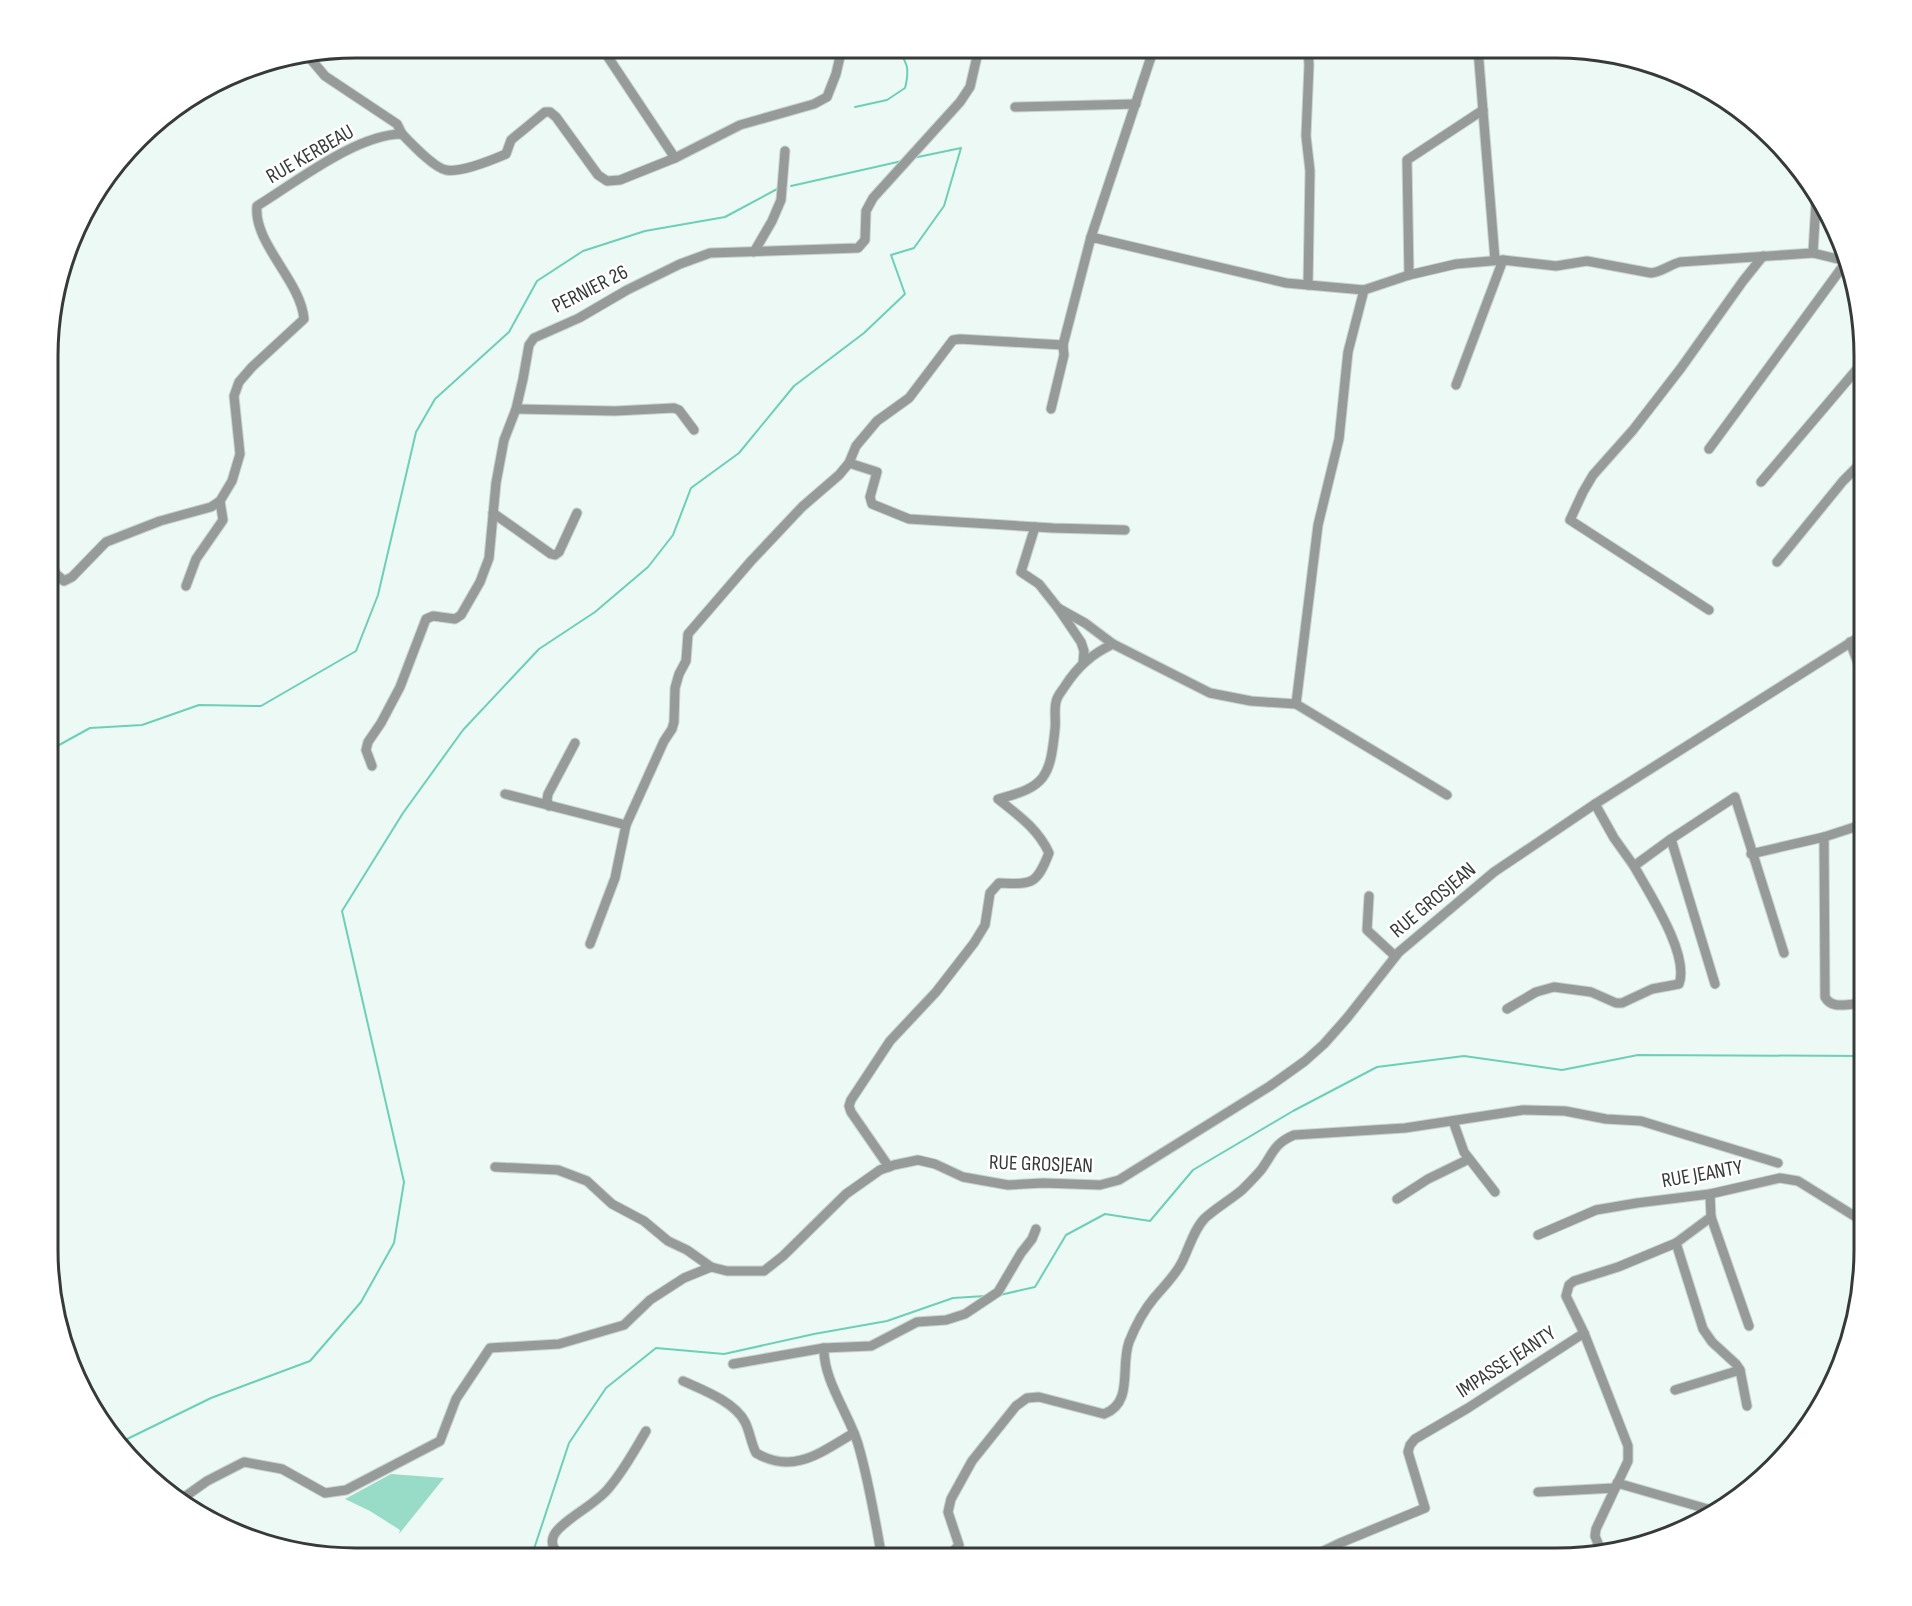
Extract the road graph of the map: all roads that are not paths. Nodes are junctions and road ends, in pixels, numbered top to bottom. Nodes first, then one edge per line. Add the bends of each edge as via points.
1 (609, 58) edge
2 (840, 58) edge
3 (977, 58) edge
4 (1151, 58) edge
5 (1309, 58) edge
6 (1479, 58) edge
7 (313, 62) edge
8 (1136, 104) junction
9 (1016, 106) dead end
10 (1483, 110) junction
11 (402, 134) junction
12 (785, 151) dead end
13 (675, 158) junction
14 (1816, 210) edge
15 (1091, 237) junction
16 (754, 252) junction
17 (1813, 254) junction
18 (1763, 256) junction
19 (1837, 259) edge
20 (1499, 260) junction
21 (1840, 269) edge
22 (1409, 275) junction
23 (1308, 285) junction
24 (1364, 290) junction
25 (1063, 345) junction
26 (1854, 373) edge
27 (1456, 386) dead end
28 (516, 409) junction
29 (1051, 409) dead end
30 (694, 430) dead end
31 (1709, 448) dead end
32 (849, 464) junction
33 (1854, 470) edge
34 (1761, 482) dead end
35 (220, 501) junction
36 (493, 513) junction
37 (577, 513) dead end
38 (1035, 527) junction
39 (1125, 531) dead end
40 (1777, 562) dead end
41 (58, 576) edge
42 (186, 586) dead end
43 (1058, 608) junction
44 (1709, 610) dead end
45 (1854, 640) edge
46 (1850, 642) junction
47 (1113, 644) junction
48 (1854, 653) edge
49 (1083, 663) junction
50 (1296, 704) junction
51 (575, 743) dead end
52 (372, 766) dead end
53 (505, 794) dead end
54 (1448, 795) dead end
55 (1595, 804) junction
56 (549, 806) junction
57 (626, 825) junction
58 (1854, 827) edge
59 (1824, 837) junction
60 (1671, 839) junction
61 (1751, 854) junction
62 (1634, 866) junction
63 (1368, 896) dead end
64 (590, 944) dead end
65 (1784, 953) dead end
66 (1395, 956) junction
67 (1715, 984) dead end
68 (1854, 1004) dead end
69 (1507, 1009) dead end
70 (1454, 1121) junction
71 (1468, 1159) junction
72 (1778, 1163) dead end
73 (495, 1167) dead end
74 (889, 1167) junction
75 (1495, 1192) dead end
76 (1710, 1194) junction
77 (1397, 1199) dead end
78 (1854, 1216) edge
79 (1711, 1217) junction
80 (1036, 1229) dead end
81 (1538, 1235) dead end
82 (1676, 1243) junction
83 (711, 1267) junction
84 (1749, 1326) dead end
85 (1584, 1333) junction
86 (824, 1348) junction
87 (733, 1364) dead end
88 (1740, 1370) junction
89 (683, 1381) dead end
90 (1675, 1390) dead end
91 (1747, 1406) dead end
92 (646, 1431) dead end
93 (854, 1434) junction
94 (1616, 1486) junction
95 (1538, 1492) dead end
96 (188, 1495) edge
97 (1704, 1508) edge
98 (1598, 1544) edge
99 (554, 1548) edge
100 (880, 1548) edge
101 (956, 1548) edge
102 (1330, 1548) edge

1 - 13 street
2 - 13 street via 827,97 740,125
3 - 16 street, PERNIER 26 via 970,87 960,102 873,198 866,211 865,240 858,248
4 - 8 street
5 - 23 street
6 - 10 street
7 - 11 street via 325,76 397,124
8 - 9 street
8 - 15 street
10 - 20 street
10 - 22 street via 1407,160
11 - 13 street via 447,171 506,154 511,140 544,112 550,112 606,181 620,180
11 - 35 street, RUE KERBEAU via 387,134 332,158 257,206 256,215 268,245 303,307 304,319 239,382 234,396 240,454
12 - 16 street via 781,200
14 - 17 street
15 - 23 street
15 - 25 street
16 - 28 street, PERNIER 26 via 710,253 680,264 534,338 529,345
17 - 18 street
17 - 19 street
18 - 20 street via 1680,262 1651,273 1587,261 1556,266
18 - 44 street via 1682,368 1593,475 1570,520
20 - 22 street via 1456,264
20 - 27 street
21 - 31 street
22 - 24 street
23 - 24 street
24 - 50 street via 1348,352 1339,440 1318,525
25 - 29 street
25 - 32 street via 953,340 909,398 877,421 856,446
26 - 34 street
28 - 30 street via 674,408
28 - 36 street, PERNIER 26 via 504,440
32 - 38 street via 877,472 870,497 872,504 909,519
32 - 57 street via 802,507 688,634 686,661 675,688 672,729
33 - 40 street
35 - 41 street via 106,542 72,577 64,581
35 - 42 street via 222,520 196,560
36 - 37 street via 555,555
36 - 52 street, PERNIER 26 via 489,558 480,582 456,619 433,616 426,620 400,687 368,742 366,750
38 - 39 street
38 - 43 street via 1021,572 1039,584
43 - 47 street
43 - 49 street via 1081,642
45 - 46 street, RUE GROSJEAN
46 - 48 street
46 - 55 street, RUE GROSJEAN
47 - 49 street
47 - 50 street via 1210,693
49 - 74 street via 1056,700 1048,770 1039,783 998,799 1030,826 1045,845 1049,854 1041,873 1023,885 999,883 994,887 985,925 974,943 936,992 890,1041 851,1100 851,1112
50 - 54 street
51 - 56 street via 548,794
53 - 56 street
55 - 62 street
55 - 66 street, RUE GROSJEAN via 1494,872
56 - 57 street
57 - 64 street via 615,878
58 - 59 street
59 - 61 street
59 - 68 street via 1825,998 1835,1005
60 - 61 street via 1735,797
60 - 62 street
60 - 67 street
61 - 65 street
62 - 69 street via 1675,941 1679,984 1652,989 1622,1003 1592,992 1554,987 1536,992
63 - 66 street via 1367,930
66 - 74 street, RUE GROSJEAN via 1347,1018 1305,1061 1119,1180 1100,1185 1008,1185 963,1177 918,1160
70 - 71 street
70 - 72 street via 1523,1110 1565,1111 1641,1121
70 - 101 street via 1294,1135 1282,1140 1241,1191 1205,1218 1181,1266 1141,1319 1129,1343 1122,1401 1115,1410 1104,1414 1039,1397 1027,1398 1016,1406 972,1461 948,1512 959,1545
71 - 75 street
71 - 77 street
73 - 83 street via 558,1170 587,1181 612,1204
74 - 83 street, RUE GROSJEAN via 846,1194 764,1271
76 - 78 street, RUE JEANTY via 1787,1178
76 - 79 street
76 - 81 street, RUE JEANTY via 1596,1210
79 - 82 street, IMPASSE JEANTY
79 - 84 street
80 - 86 street via 998,1292 965,1314 918,1322 871,1346
82 - 85 street, IMPASSE JEANTY via 1569,1284 1566,1296
82 - 88 street via 1703,1329
83 - 96 street via 684,1278 650,1300 624,1325 559,1344 490,1348 456,1399 440,1441 346,1490 325,1493 282,1469 244,1462
85 - 94 street via 1628,1446 1628,1461
85 - 102 street, IMPASSE JEANTY via 1415,1439 1408,1452 1425,1508
86 - 87 street
86 - 93 street via 828,1373
88 - 90 street
88 - 91 street
89 - 93 street via 715,1396 739,1415 745,1421 756,1453 764,1458 799,1462
92 - 99 street via 608,1490 555,1533
93 - 100 street
94 - 95 street
94 - 97 street
94 - 98 street via 1596,1529

